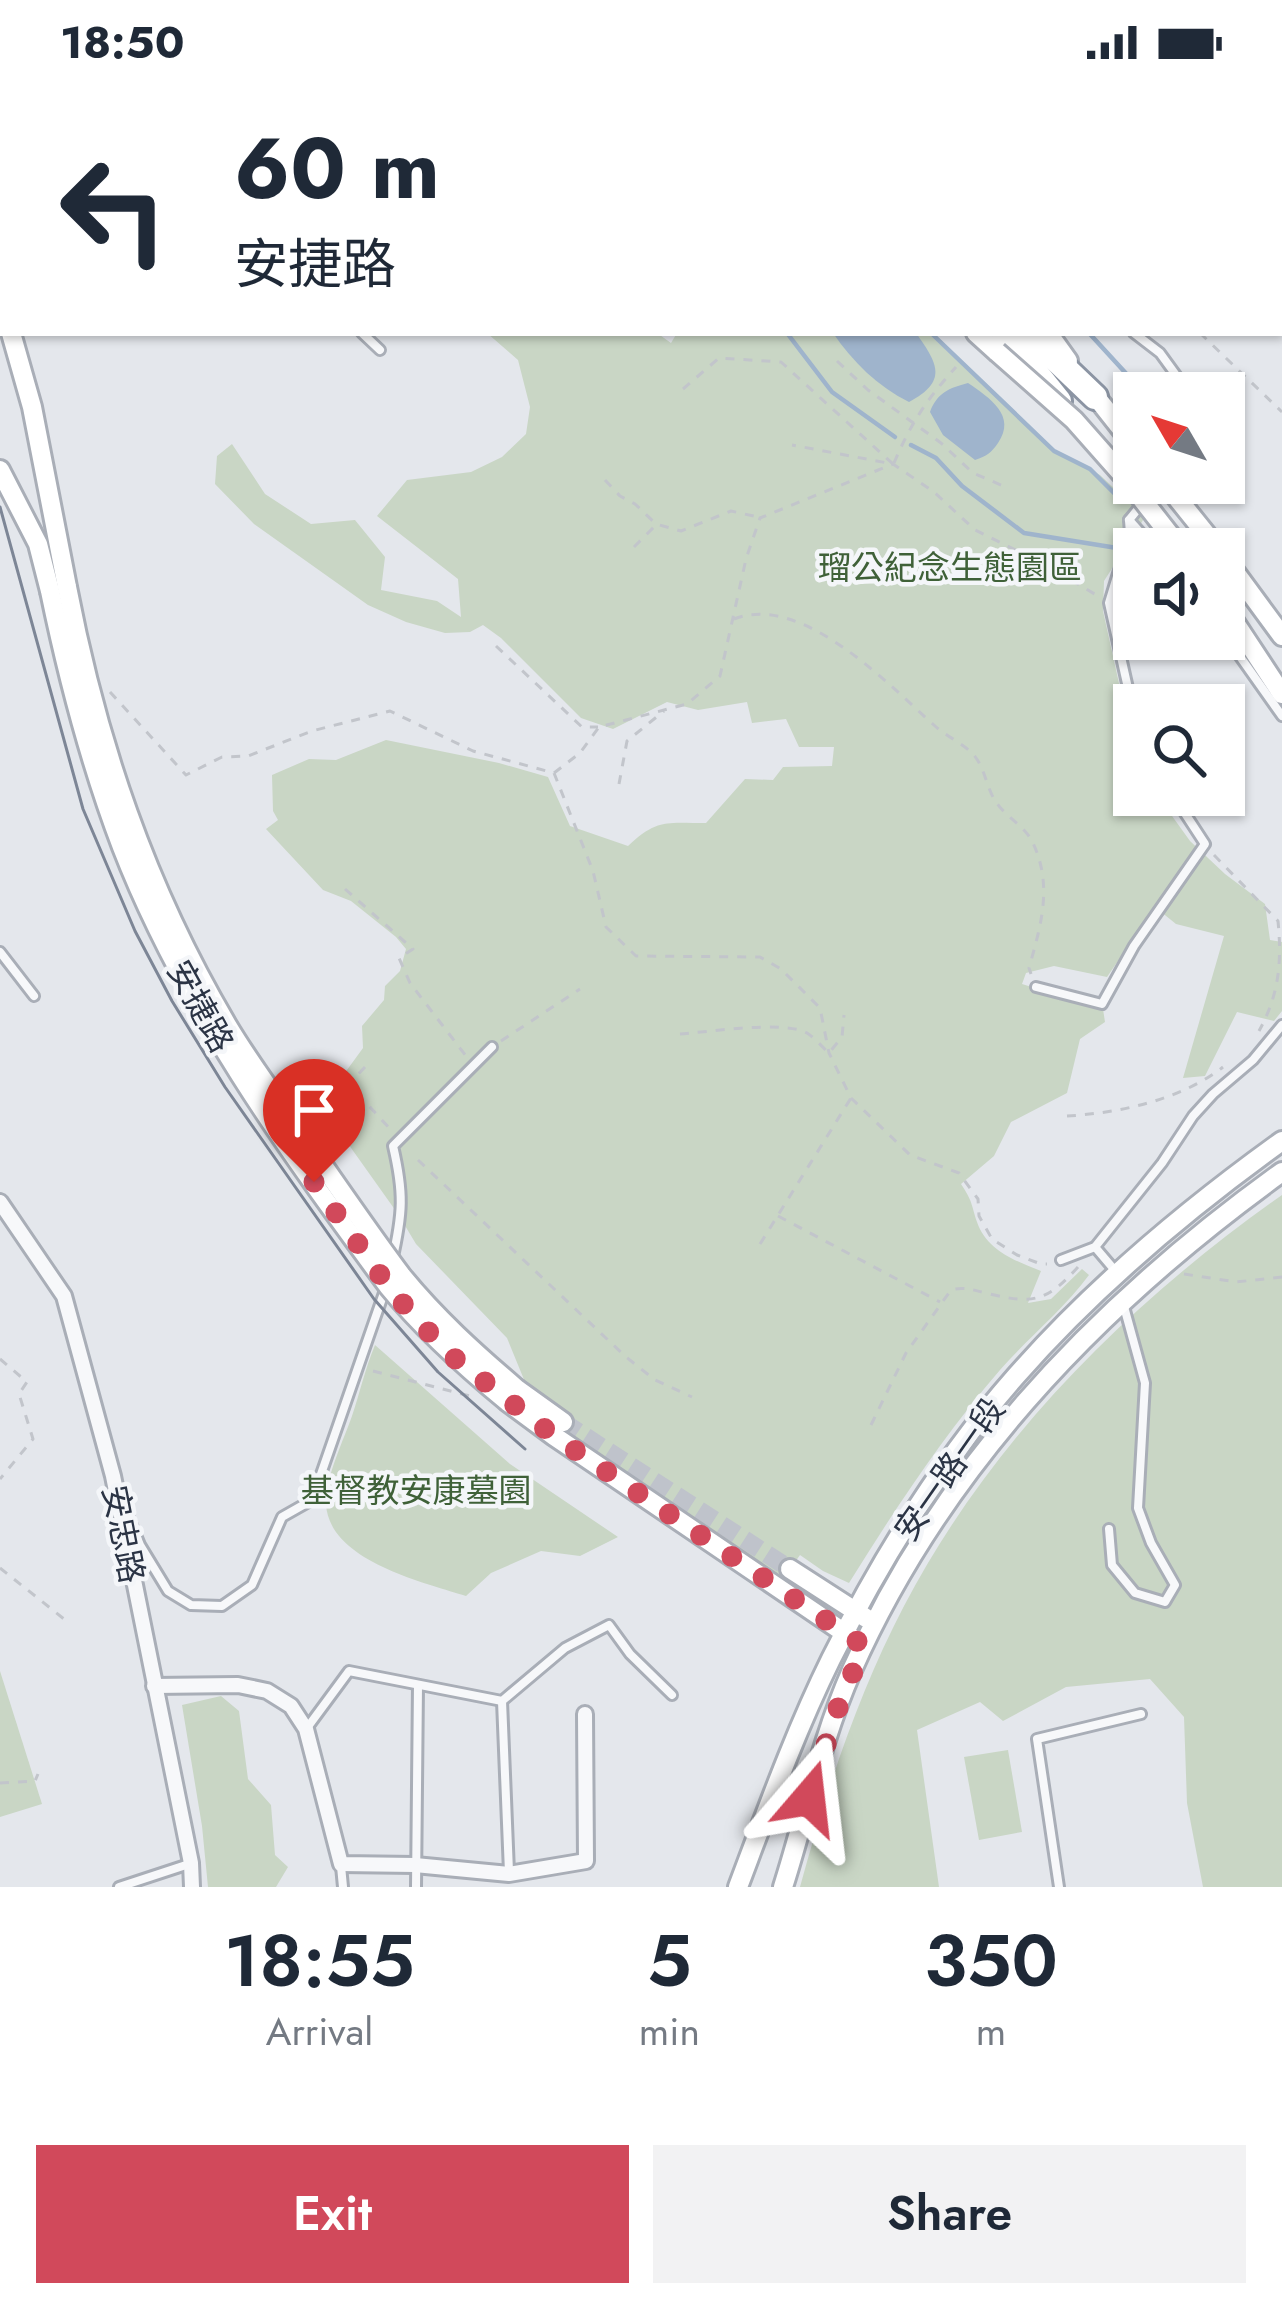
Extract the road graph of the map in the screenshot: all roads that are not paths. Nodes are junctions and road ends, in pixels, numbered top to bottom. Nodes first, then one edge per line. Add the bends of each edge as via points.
1 (12, 336) edge
2 (365, 336) edge
3 (979, 336) edge
4 (1006, 336) edge
5 (1031, 336) edge
6 (1050, 336) edge
7 (1138, 336) edge
8 (380, 350) dead end
9 (1174, 372) edge
10 (1095, 397) junction
11 (1113, 419) edge
12 (1074, 420) junction
13 (0, 470) edge
14 (1143, 504) edge
15 (1180, 504) edge
16 (1129, 520) junction
17 (1130, 528) edge
18 (1136, 528) edge
19 (1165, 528) edge
20 (1200, 528) edge
21 (1245, 586) edge
22 (58, 589) junction
23 (1113, 590) edge
24 (1113, 622) edge
25 (1245, 636) edge
26 (1282, 636) edge
27 (1242, 660) edge
28 (1282, 694) edge
29 (1282, 716) edge
30 (1187, 816) edge
31 (0, 952) edge
32 (1036, 986) road end
33 (34, 996) dead end
34 (1282, 1025) edge
35 (492, 1046) road end
36 (1282, 1141) edge
37 (1282, 1172) edge
38 (0, 1202) edge
39 (1095, 1247) junction
40 (1060, 1260) road end
41 (1118, 1274) junction
42 (1092, 1297) junction
43 (1116, 1308) junction
44 (505, 1397) junction
45 (562, 1422) tunnel mouth
46 (113, 1476) junction
47 (1109, 1529) dead end
48 (790, 1569) tunnel mouth
49 (856, 1612) junction
50 (875, 1624) junction
51 (845, 1633) junction
52 (864, 1646) junction
53 (418, 1685) junction
54 (154, 1686) junction
55 (672, 1696) dead end
56 (502, 1701) junction
57 (585, 1714) dead end
58 (1141, 1714) dead end
59 (306, 1729) junction
60 (191, 1863) junction
61 (341, 1864) junction
62 (415, 1865) junction
63 (509, 1874) junction
64 (118, 1887) edge
65 (192, 1887) edge
66 (343, 1887) edge
67 (416, 1887) edge
68 (738, 1887) edge
69 (783, 1887) edge
70 (1059, 1887) edge

1 - 22 street, 安捷路 via 32,407
2 - 8 lane
3 - 12 street, bridge
4 - 12 highway, bridge
5 - 10 highway
6 - 10 street
7 - 9 lane
10 - 11 street
12 - 19 street, bridge
13 - 22 street, 安捷路
14 - 16 lane
15 - 20 street
16 - 17 lane
16 - 18 lane
21 - 26 street
22 - 44 street, 安捷路, bridge via 65,665 87,749 156,925 214,1034 388,1286 453,1357
23 - 24 lane
25 - 28 street
27 - 29 lane
30 - 32 lane via 1205,844 1102,1004
31 - 33 lane
34 - 39 lane via 1193,1116
35 - 46 lane via 393,1146 402,1218 382,1305 312,1500 282,1517 252,1585 222,1606 191,1605 168,1592
36 - 41 street, 安一路一段
37 - 43 street, 安一路一段
38 - 46 street, 安忠路 via 64,1296
39 - 40 lane
39 - 41 lane
41 - 42 street, 安一路一段
42 - 43 street
42 - 49 street, 安一路一段 via 975,1427
43 - 47 lane via 1144,1383 1138,1508 1175,1585 1165,1602 1135,1593 1112,1564
43 - 50 street, 安一路一段 via 993,1440
44 - 45 street, 安捷路
44 - 51 street, 安捷路
46 - 54 street, 安忠路
48 - 49 street
49 - 50 street
49 - 51 street, 安一路一段
50 - 52 street, 安一路一段
51 - 52 street, 安捷路
51 - 68 street, 安一路一段
52 - 69 street, 安一路一段
53 - 56 lane
53 - 59 lane via 349,1671
53 - 62 lane
54 - 59 street via 267,1691 291,1706
54 - 60 street, 安忠路
55 - 56 lane via 609,1625 566,1648
56 - 63 lane
57 - 63 street via 586,1861
58 - 70 lane via 1037,1739
59 - 61 street
60 - 64 lane
60 - 65 street, 安忠路
61 - 62 street
61 - 66 lane
62 - 63 street
62 - 67 lane

